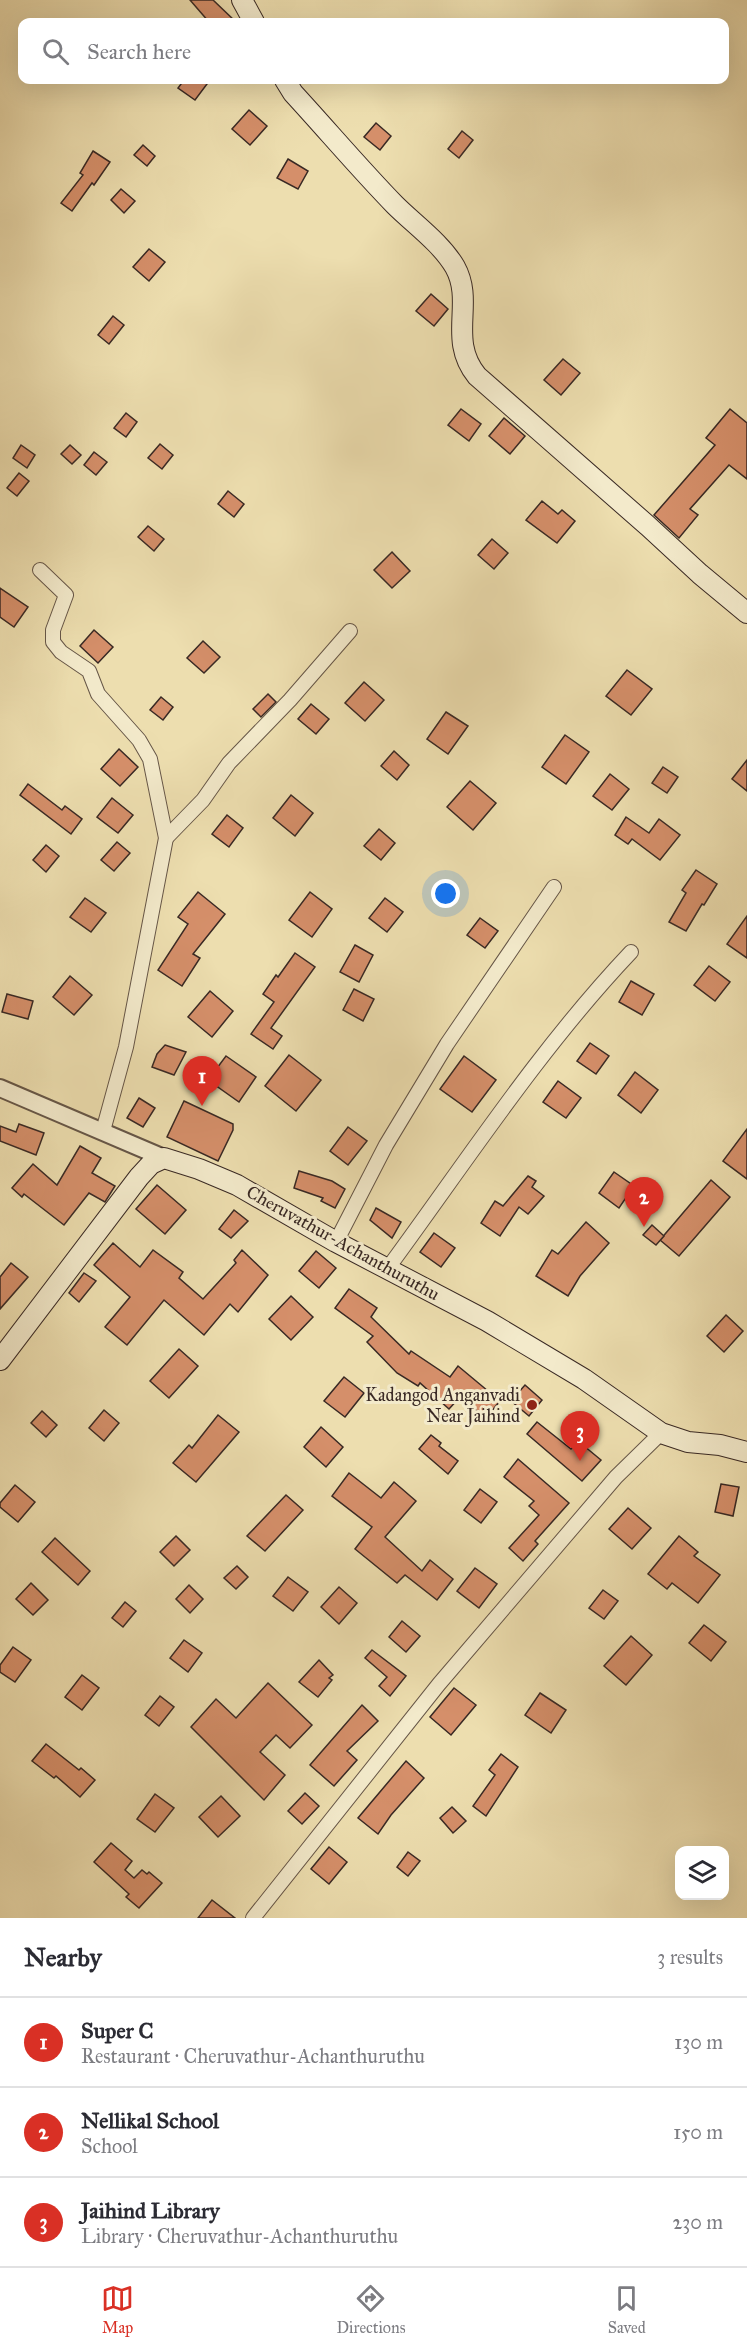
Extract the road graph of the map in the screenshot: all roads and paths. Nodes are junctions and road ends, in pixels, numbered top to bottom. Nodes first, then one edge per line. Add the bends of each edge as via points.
1 (242, 0) edge
2 (252, 18) edge
3 (287, 84) edge
4 (40, 570) dead end
5 (747, 613) edge
6 (350, 631) dead end
7 (166, 838) junction
8 (554, 887) dead end
9 (631, 952) dead end
10 (0, 1088) edge
11 (103, 1131) junction
12 (164, 1158) junction
13 (336, 1242) junction
14 (388, 1268) junction
15 (0, 1360) edge
16 (661, 1432) junction
17 (747, 1452) edge
18 (253, 1918) edge

1 - 2 main road
3 - 5 main road via 390,200 454,265 462,282 462,351 477,376
4 - 7 street via 66,595 53,630 53,642 89,671 98,694 139,740 150,759
6 - 7 street
7 - 11 street via 126,1047
8 - 13 street via 447,1044 386,1145
9 - 14 street via 561,1035
10 - 11 street
11 - 12 street
12 - 13 main road, Cheruvathur-Achanthuruthu via 237,1185
12 - 15 main road via 151,1164 139,1177
13 - 14 main road, Cheruvathur-Achanthuruthu
14 - 16 main road, Cheruvathur-Achanthuruthu via 584,1378
16 - 17 main road, Cheruvathur-Achanthuruthu via 688,1442
16 - 18 street via 616,1477 439,1684

